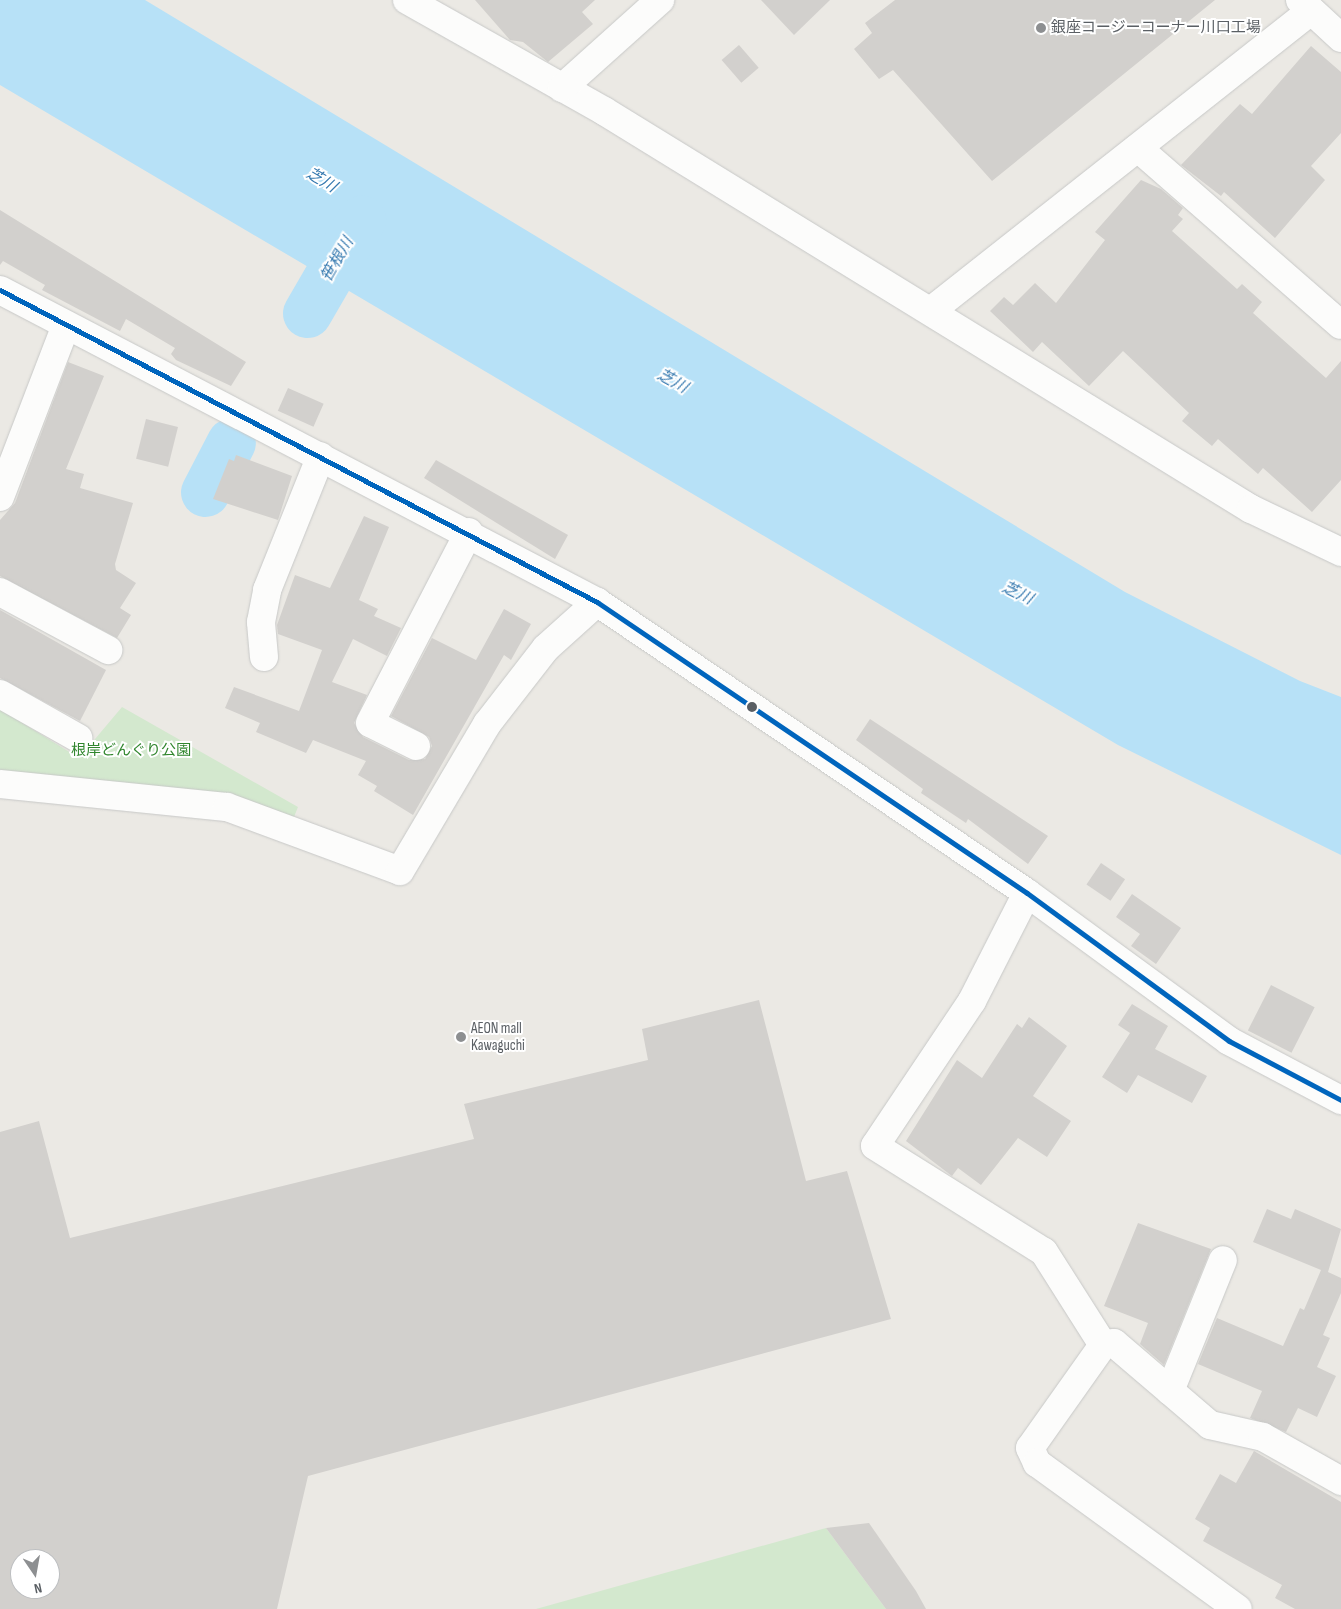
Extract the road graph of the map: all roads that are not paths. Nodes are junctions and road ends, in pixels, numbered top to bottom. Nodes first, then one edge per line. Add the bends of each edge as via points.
1 (408, 0) edge
2 (660, 0) edge
3 (1306, 5) edge
4 (1341, 38) edge
5 (562, 88) junction
6 (1138, 148) junction
7 (0, 290) edge
8 (932, 310) junction
9 (66, 325) junction
10 (1341, 325) edge
11 (321, 456) junction
12 (0, 498) edge
13 (469, 532) junction
14 (1341, 552) edge
15 (0, 592) edge
16 (597, 602) junction
17 (108, 650) dead end
18 (264, 657) dead end
19 (0, 694) edge
20 (78, 738) dead end
21 (416, 746) dead end
22 (0, 784) edge
23 (1026, 893) junction
24 (1341, 1100) edge
25 (1223, 1260) dead end
26 (1103, 1345) junction
27 (1170, 1391) junction
28 (1341, 1481) edge
29 (1236, 1608) edge

1 - 5 street
2 - 5 street
3 - 4 street
3 - 6 street
5 - 8 street
6 - 8 street
6 - 10 street
7 - 9 street
8 - 14 street via 1251,509
9 - 11 street
9 - 12 street
11 - 13 street
11 - 18 street via 267,590 261,622
13 - 16 street
13 - 21 street via 370,723
15 - 17 street
16 - 22 street via 546,648 487,724 400,872 228,807
16 - 23 street
19 - 20 street
23 - 24 street via 1229,1041
23 - 26 street via 972,1001 875,1146 1044,1252
25 - 27 street
26 - 27 street via 1114,1344
26 - 29 street via 1030,1448 1037,1463
27 - 28 street via 1210,1425 1263,1437

